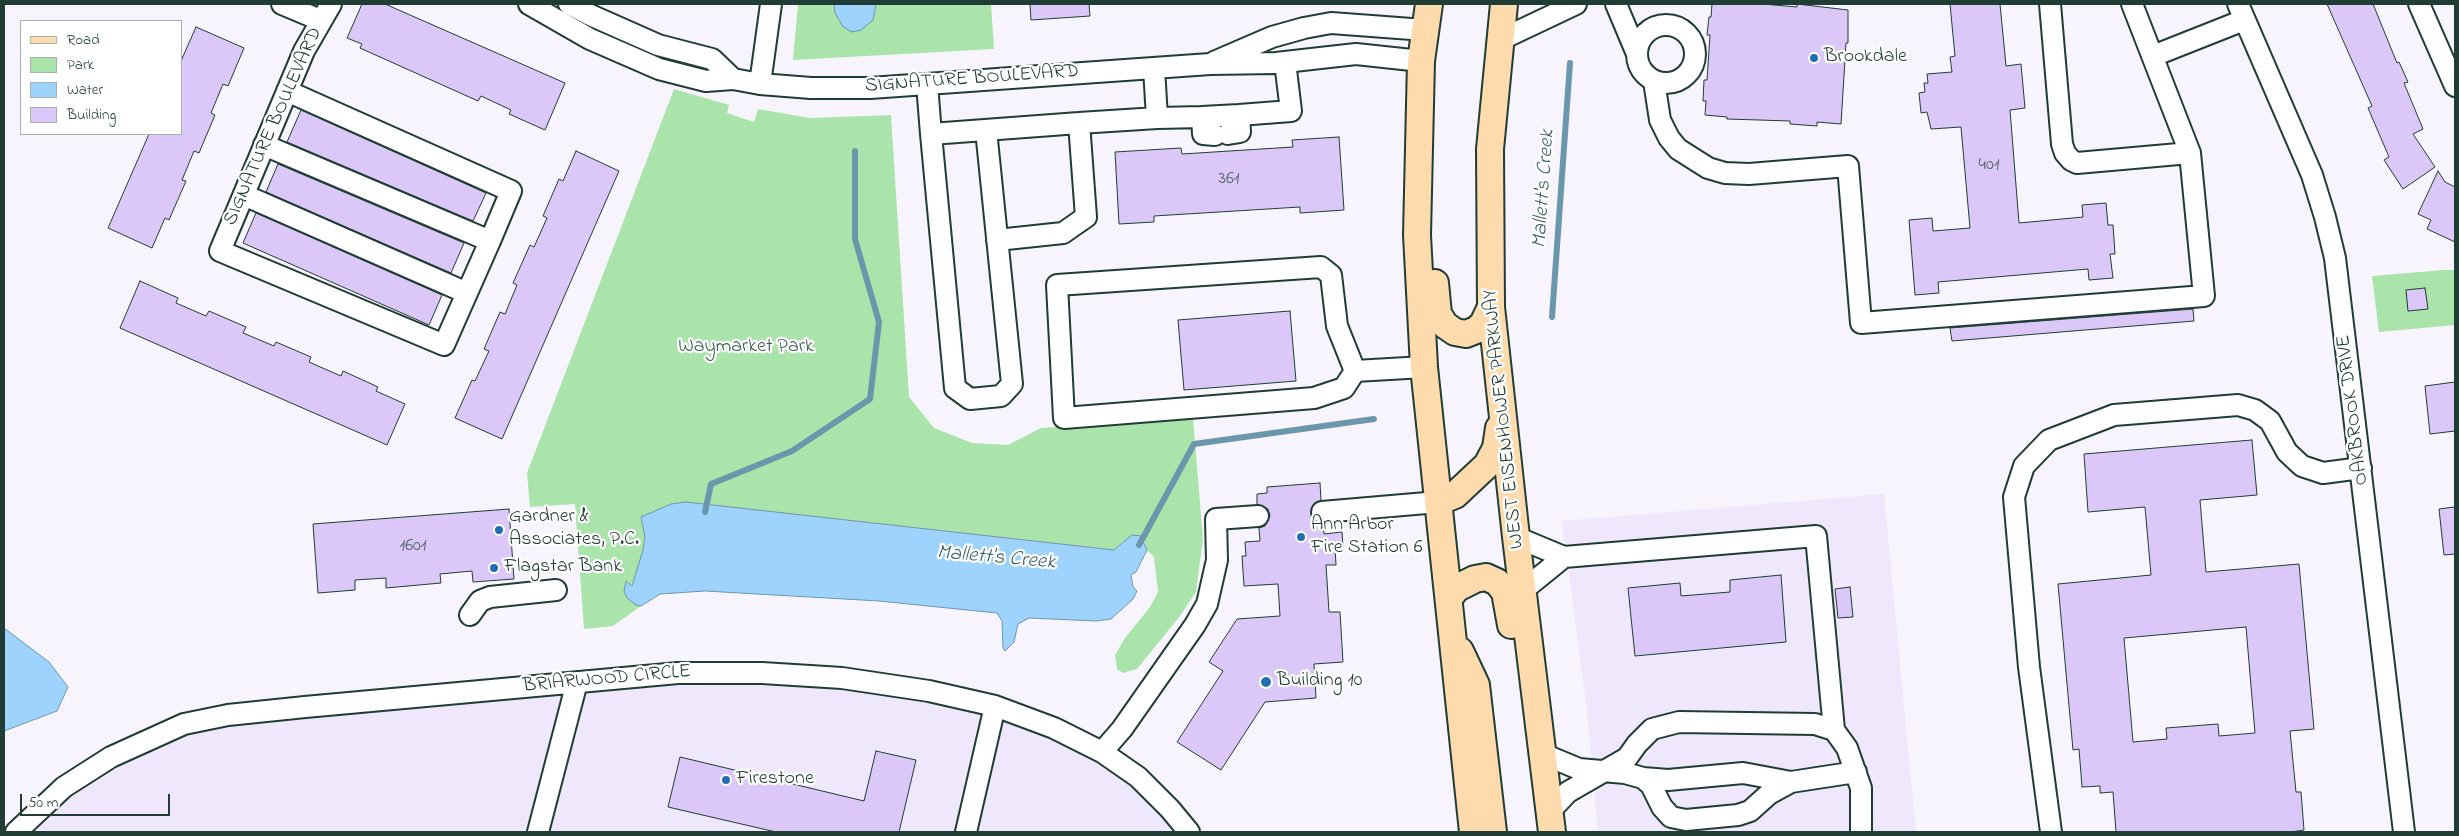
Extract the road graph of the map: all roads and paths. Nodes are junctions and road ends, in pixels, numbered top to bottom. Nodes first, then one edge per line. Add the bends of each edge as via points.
1 (282, 4) edge
2 (529, 4) edge
3 (570, 4) edge
4 (771, 4) edge
5 (1430, 4) edge
6 (1504, 4) edge
7 (1576, 4) edge
8 (1616, 4) edge
9 (2050, 4) edge
10 (2132, 4) edge
11 (2419, 4) edge
12 (325, 12) edge
13 (2241, 12) edge
14 (1425, 30) junction
15 (1500, 40) junction
16 (1637, 54) junction
17 (2153, 56) junction
18 (1421, 61) junction
19 (1285, 62) junction
20 (1210, 64) junction
21 (1154, 68) junction
22 (733, 79) junction
23 (1654, 81) junction
24 (760, 84) junction
25 (927, 84) junction
26 (2455, 86) edge
27 (1420, 87) junction
28 (287, 91) junction
29 (1239, 115) junction
30 (1202, 117) junction
31 (1157, 118) junction
32 (1079, 123) junction
33 (986, 130) junction
34 (931, 134) junction
35 (264, 144) junction
36 (2190, 153) junction
37 (244, 196) junction
38 (998, 240) junction
39 (490, 241) junction
40 (467, 293) junction
41 (1491, 307) junction
42 (1424, 367) junction
43 (1355, 371) junction
44 (1502, 415) junction
45 (2361, 468) junction
46 (1438, 502) junction
47 (1322, 512) dead end
48 (1258, 516) dead end
49 (1516, 537) junction
50 (1564, 557) junction
51 (556, 590) dead end
52 (1522, 591) junction
53 (1449, 598) junction
54 (470, 615) dead end
55 (1451, 630) junction
56 (577, 682) junction
57 (995, 706) junction
58 (1834, 730) junction
59 (1102, 752) junction
60 (1543, 754) junction
61 (1606, 772) junction
62 (1856, 772) junction
63 (1643, 778) junction
64 (1791, 782) junction
65 (1551, 822) edge
66 (16, 832) edge
67 (538, 832) edge
68 (966, 832) edge
69 (1189, 832) edge
70 (1473, 832) edge
71 (1493, 832) edge
72 (1861, 832) edge
73 (2051, 832) edge
74 (2404, 832) edge

1 - 12 street
2 - 22 street, SIGNATURE BOULEVARD via 590,39 659,69 706,82
3 - 22 street via 658,45 712,59
4 - 24 street
5 - 14 main road
6 - 15 main road, WEST EISENHOWER PARKWAY
7 - 15 street
8 - 16 street
9 - 36 street via 2062,144 2071,160 2077,163
10 - 17 street
11 - 26 street
12 - 28 street, SIGNATURE BOULEVARD
13 - 17 street
13 - 45 street, OAKBROOK DRIVE via 2312,176 2325,217 2335,258
14 - 18 main road
14 - 20 street, SIGNATURE BOULEVARD via 1331,23 1272,37
15 - 41 main road, WEST EISENHOWER PARKWAY via 1490,149
16 - 23 street via 1645,75
16 - 23 street via 1642,38 1655,28 1666,25 1686,34 1694,55 1686,75 1666,83
17 - 36 street
18 - 19 street, SIGNATURE BOULEVARD via 1356,54
18 - 27 main road
19 - 20 street, SIGNATURE BOULEVARD
19 - 29 street via 1291,111
20 - 21 street, SIGNATURE BOULEVARD
21 - 25 street, SIGNATURE BOULEVARD
21 - 31 street
22 - 24 street, SIGNATURE BOULEVARD
23 - 36 street via 1660,120 1669,138 1678,149 1708,168 1726,174 1748,174 1848,166 1861,323 2204,296
24 - 25 street, SIGNATURE BOULEVARD via 812,88
25 - 34 street
27 - 41 main road via 1435,127 1433,240 1438,314 1445,325 1466,334 1483,324
27 - 42 main road via 1417,235
28 - 35 street, SIGNATURE BOULEVARD
28 - 39 street via 511,191
29 - 30 street
29 - 30 street via 1240,132 1222,134 1203,134
30 - 31 street
31 - 32 street
32 - 33 street
32 - 38 street via 1086,217 1063,233
33 - 34 street
33 - 38 street
34 - 38 street via 955,388 970,399 1001,396 1012,384
35 - 37 street, SIGNATURE BOULEVARD
35 - 39 street
37 - 40 street
37 - 40 street, SIGNATURE BOULEVARD via 220,251 444,345
39 - 40 street
41 - 44 main road, WEST EISENHOWER PARKWAY
42 - 43 street
42 - 46 main road
43 - 43 street via 1337,326 1332,275 1321,267 1057,285 1064,418 1314,398 1344,388
44 - 46 main road via 1496,448 1487,465 1455,495
44 - 49 main road, WEST EISENHOWER PARKWAY
45 - 73 street via 2323,473 2302,466 2287,452 2270,421 2255,410 2238,405 2114,415 2049,440 2024,466 2014,497 2029,667
45 - 74 street, OAKBROOK DRIVE
46 - 47 street
46 - 53 main road
48 - 59 street via 1216,519 1217,560 1207,604 1122,729
49 - 50 street
49 - 52 main road, WEST EISENHOWER PARKWAY
50 - 52 street
50 - 58 street via 1816,536
51 - 54 street via 490,597 480,601
52 - 60 main road, WEST EISENHOWER PARKWAY
53 - 55 main road
53 - 65 main road via 1466,582 1486,577 1497,582 1505,592 1528,775
55 - 70 main road
55 - 71 main road via 1476,685
56 - 57 street, BRIARWOOD CIRCLE via 678,673 834,677 929,691
56 - 66 street, BRIARWOOD CIRCLE via 273,710 184,724 111,756 64,788
56 - 67 street
57 - 59 street, BRIARWOOD CIRCLE via 1054,728
57 - 68 street
58 - 61 street via 1815,724 1679,722 1652,729 1627,758
58 - 62 street
59 - 69 street, BRIARWOOD CIRCLE via 1138,777
60 - 61 street via 1579,769
60 - 65 main road, WEST EISENHOWER PARKWAY
61 - 63 street
61 - 65 street via 1568,792
62 - 64 street
62 - 72 street via 1861,788
63 - 64 street via 1668,780 1744,774
63 - 64 street via 1671,817 1686,820 1750,811 1769,794

